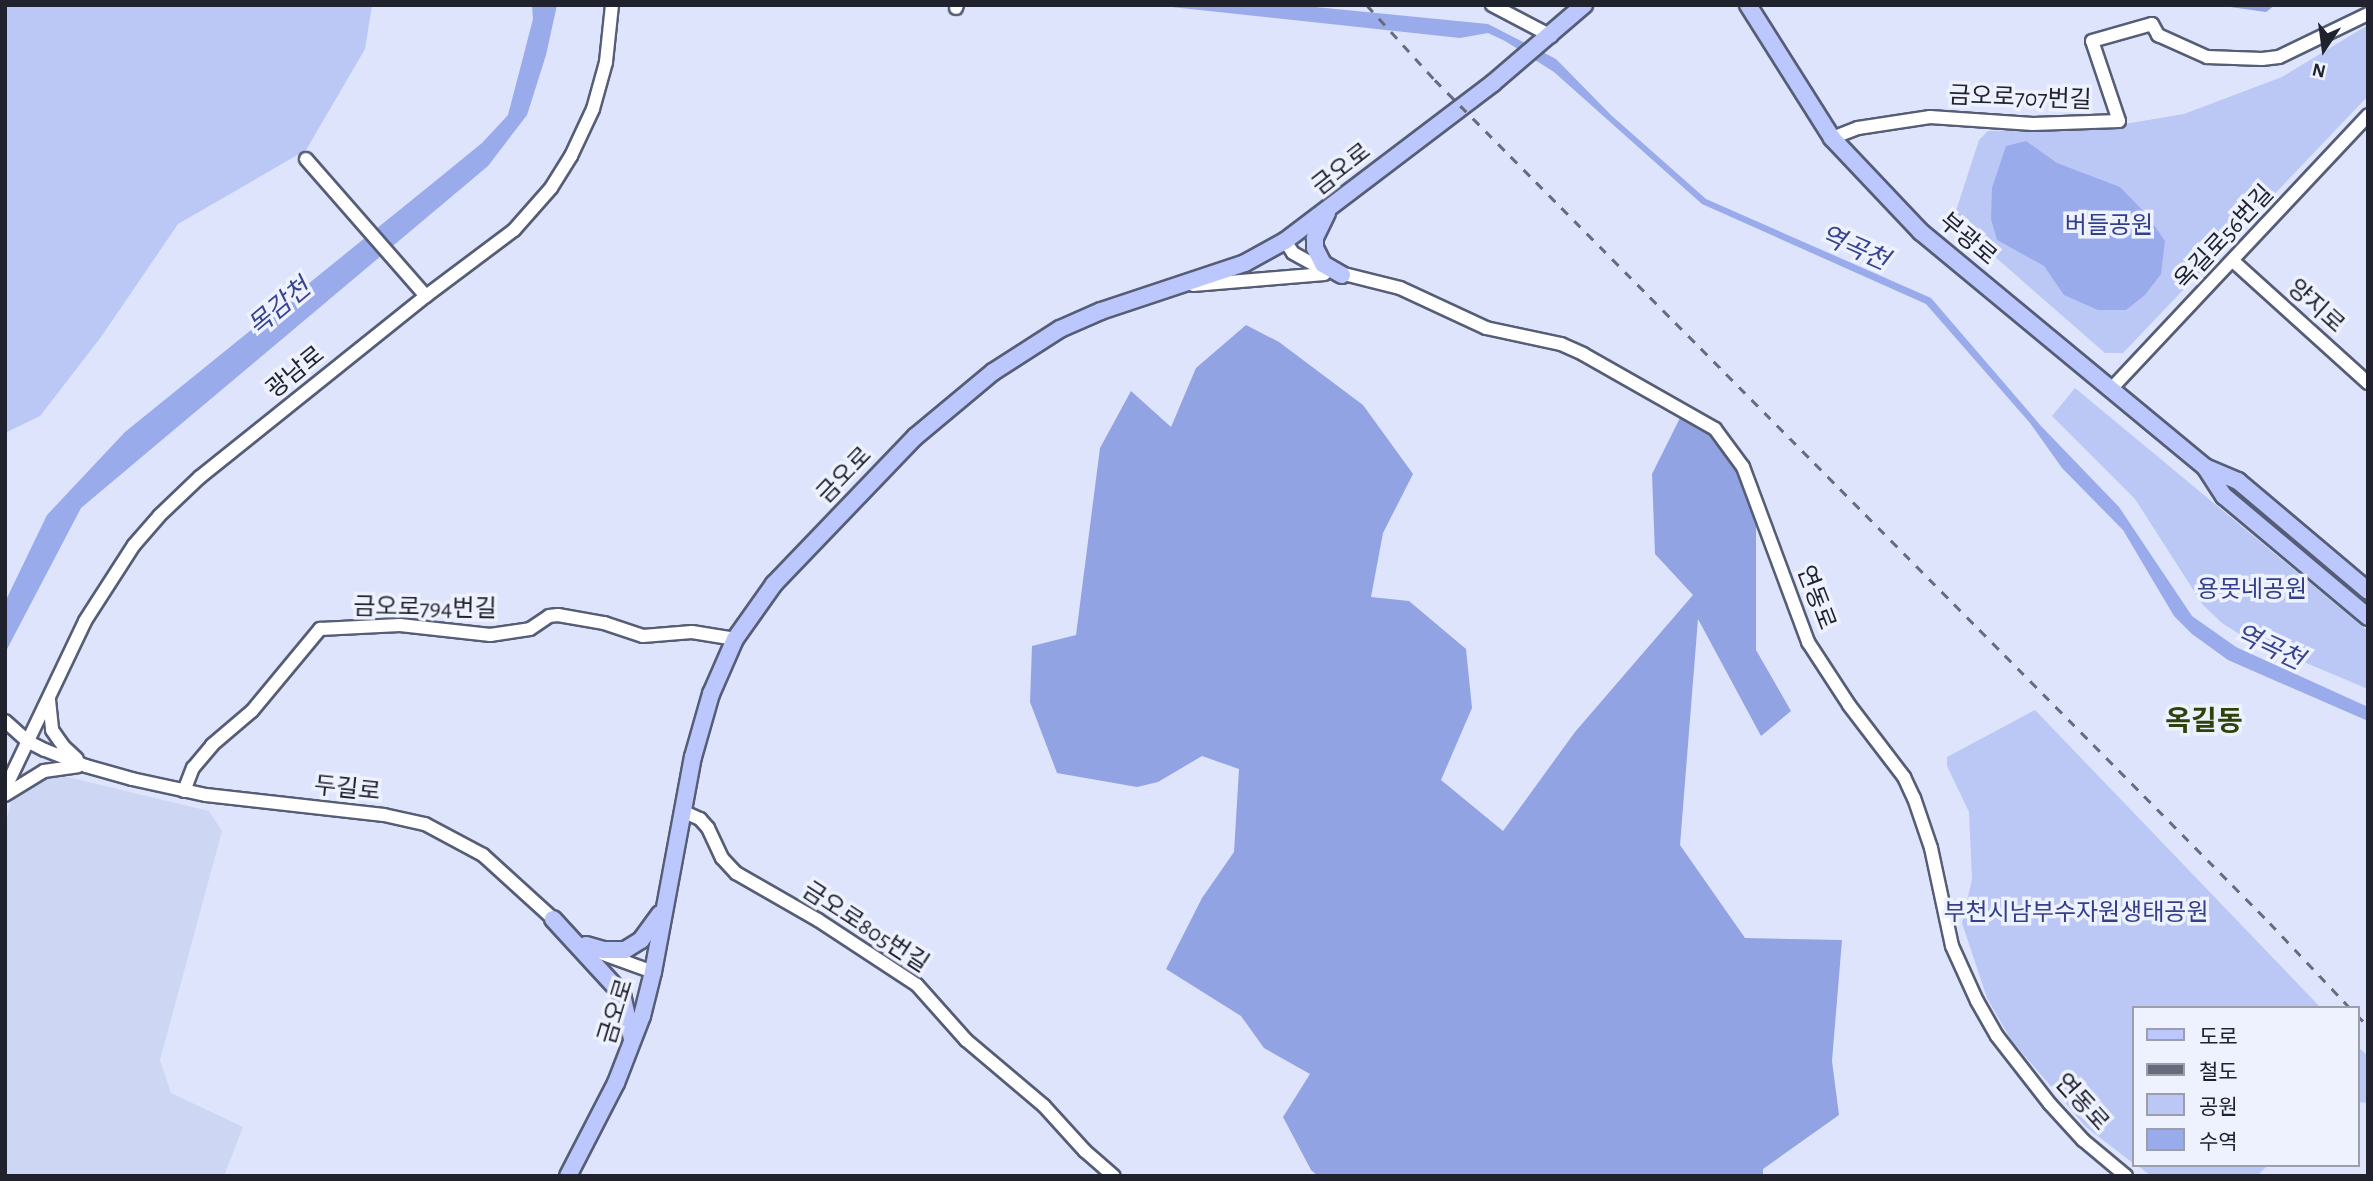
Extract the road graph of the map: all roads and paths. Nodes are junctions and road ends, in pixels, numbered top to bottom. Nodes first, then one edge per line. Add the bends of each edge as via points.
1 (612, 5) edge
2 (1492, 5) edge
3 (1584, 5) edge
4 (1748, 5) edge
5 (2368, 13) edge
6 (1548, 38) junction
7 (2368, 115) edge
8 (1832, 138) junction
9 (306, 159) dead end
10 (1328, 210) junction
11 (1285, 241) junction
12 (2233, 261) junction
13 (1342, 275) junction
14 (1172, 287) junction
15 (426, 296) junction
16 (2368, 383) edge
17 (2112, 388) junction
18 (2205, 467) junction
19 (2364, 582) edge
20 (2368, 617) edge
21 (735, 639) junction
22 (50, 695) junction
23 (5, 721) edge
24 (27, 741) junction
25 (86, 766) junction
26 (5, 789) edge
27 (184, 791) junction
28 (5, 795) edge
29 (682, 811) junction
30 (665, 906) junction
31 (553, 919) junction
32 (586, 944) junction
33 (653, 972) junction
34 (632, 1044) junction
35 (569, 1176) edge
36 (1115, 1176) edge
37 (2126, 1176) edge

1 - 15 street, 광남로 via 602,80 587,125 562,171 514,230
2 - 6 street
3 - 6 main road
4 - 8 main road, 부광로
5 - 8 street, 금오로707번길 via 2279,57 2262,59 2207,57 2158,35 2152,24 2092,41 2119,121 2034,124 1930,117 1858,128
6 - 10 main road, 금오로
7 - 12 street, 옥길로56번길
8 - 17 main road, 부광로 via 1921,232
9 - 15 street
10 - 11 main road, 금오로
10 - 13 main road via 1315,248 1323,264
11 - 13 street, 연동로 via 1306,263
11 - 14 main road, 금오로 via 1245,263
12 - 16 street, 양지로
12 - 17 street, 옥길로56번길
13 - 14 street via 1275,276
13 - 37 street, 연동로 via 1400,288 1486,328 1560,344 1698,417 1722,438 1743,467 1808,642 1904,777 1914,798 1931,848 1952,946 1977,1002 1997,1036 2050,1104
14 - 21 main road, 금오로 via 1060,330 960,397 805,550 754,609
15 - 22 street, 광남로 via 200,477 159,516 96,602
17 - 18 main road, 부광로
18 - 19 main road, 부광로 via 2238,481
18 - 20 main road, 부광로 via 2224,496
21 - 27 street, 금오로794번길 via 692,632 643,636 558,615 530,629 490,635 400,625 320,629 252,711 212,745 193,768
21 - 29 main road, 금오로 via 702,721
22 - 24 street, 광남로
22 - 25 street via 50,722 56,738
23 - 24 street, 두길로
24 - 25 street, 두길로
24 - 26 street, 광남로
25 - 27 street, 두길로
25 - 28 street via 44,771
27 - 31 street, 두길로 via 425,824 483,855
29 - 30 main road, 금오로
29 - 36 street, 금오로805번길 via 708,828 722,858 736,873 918,985 966,1040 1044,1106
30 - 32 main road via 634,946 615,951
30 - 33 main road, 금오로
31 - 32 street, 두길로
31 - 34 main road via 622,994
32 - 33 street, 두길로
33 - 34 main road, 금오로
34 - 35 main road, 금오로

